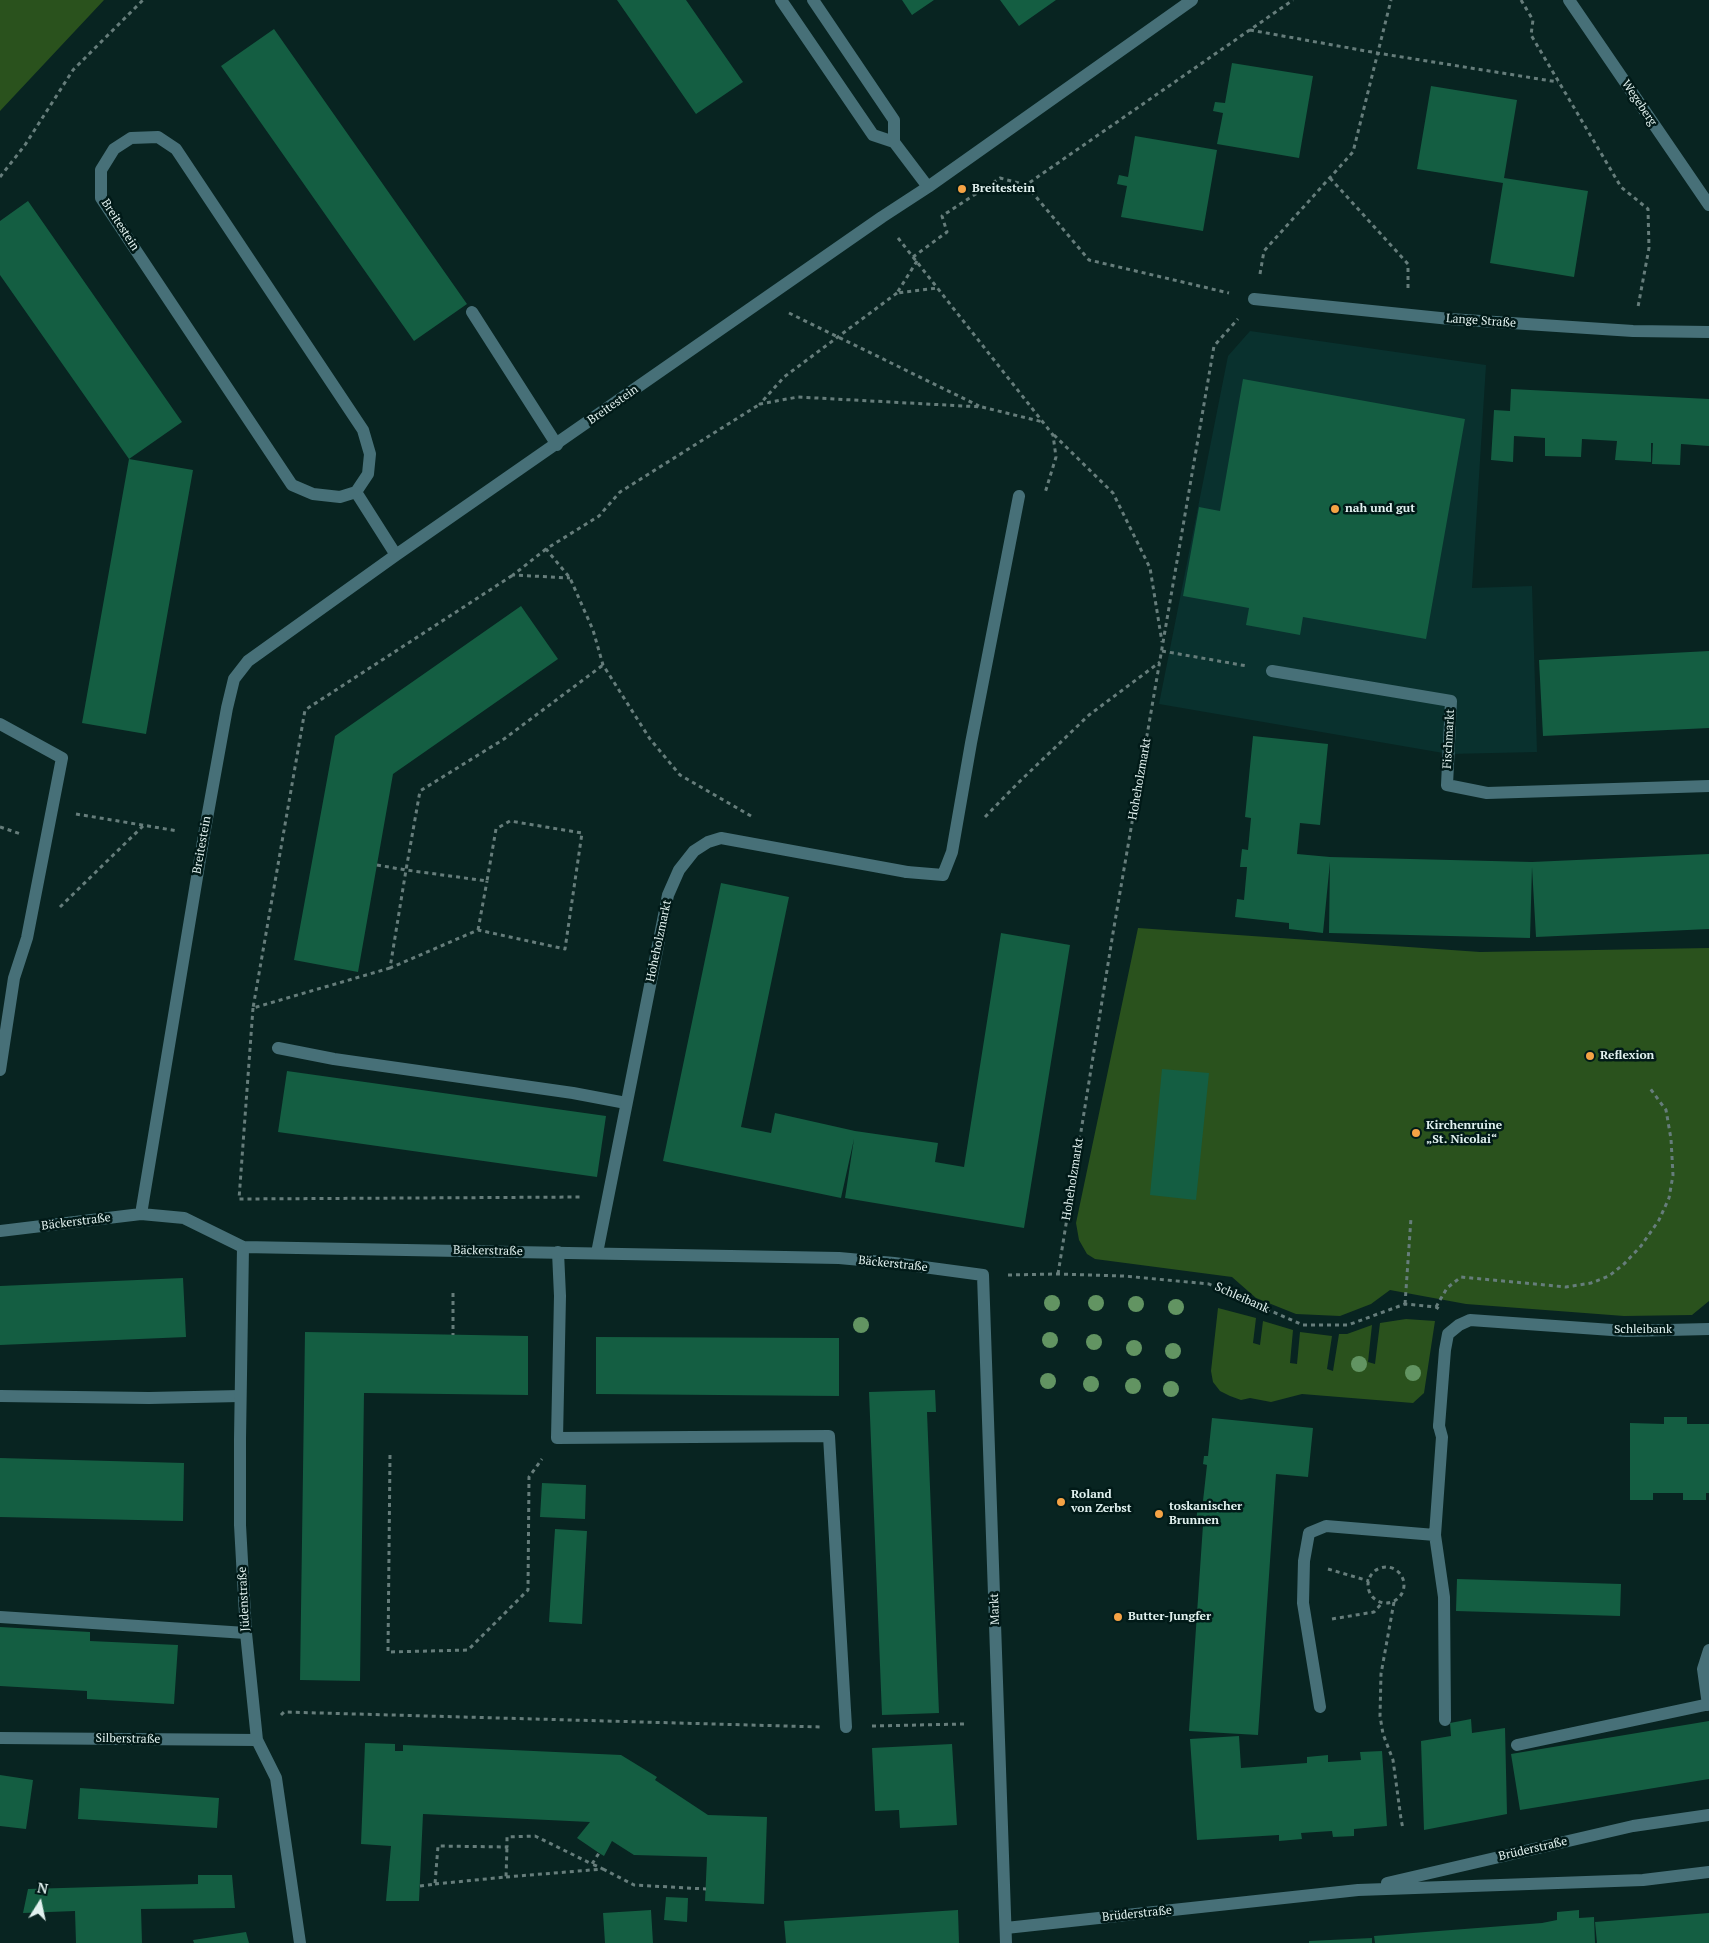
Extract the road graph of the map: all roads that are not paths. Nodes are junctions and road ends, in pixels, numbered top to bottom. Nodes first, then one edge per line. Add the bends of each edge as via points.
1 (781, 0) edge
2 (813, 0) edge
3 (1192, 0) edge
4 (1569, 0) edge
5 (894, 142) junction
6 (928, 187) junction
7 (1709, 205) edge
8 (1254, 299) road end
9 (472, 312) dead end
10 (1709, 332) edge
11 (557, 445) junction
12 (356, 492) junction
13 (1019, 496) dead end
14 (396, 555) junction
15 (1272, 670) road end
16 (0, 724) edge
17 (1709, 786) edge
18 (278, 1048) dead end
19 (0, 1070) edge
20 (626, 1104) junction
21 (141, 1214) junction
22 (0, 1230) edge
23 (243, 1247) junction
24 (558, 1252) junction
25 (597, 1253) junction
26 (984, 1276) joint
27 (1709, 1329) edge
28 (0, 1396) edge
29 (240, 1396) junction
30 (1435, 1535) junction
31 (0, 1617) edge
32 (246, 1633) junction
33 (1709, 1650) edge
34 (1709, 1704) edge
35 (1320, 1708) dead end
36 (1445, 1720) dead end
37 (846, 1727) road end
38 (0, 1738) edge
39 (256, 1740) junction
40 (1517, 1745) dead end
41 (1709, 1815) edge
42 (1709, 1872) edge
43 (1358, 1890) junction
44 (1006, 1928) junction
45 (300, 1943) edge
46 (1006, 1943) edge

1 - 5 street via 873,135
2 - 5 street via 894,120
3 - 6 street, Breitestein
4 - 7 street, Wegeberg
5 - 6 street
6 - 11 street, Breitestein
8 - 10 street, Lange Straße via 1450,319 1633,331
9 - 11 street
11 - 14 street, Breitestein
12 - 12 street, Breitestein via 368,474 370,454 363,430 176,149 158,137 131,138 114,149 101,170 101,198 292,484 314,494 340,497
12 - 14 street
13 - 20 street, Hoheholzmarkt via 952,852 944,875 906,872 721,838 694,850 679,870 668,895
14 - 21 street, Breitestein via 248,661 234,679 204,835
15 - 17 street, Fischmarkt via 1451,701 1447,785 1487,793
16 - 19 street via 62,758 28,938 14,978
18 - 20 street
20 - 25 street, Hoheholzmarkt
21 - 22 street, Bäckerstraße
21 - 23 street, Bäckerstraße via 184,1218
23 - 24 street, Bäckerstraße
23 - 29 street, Jüdenstraße
24 - 25 street, Bäckerstraße
24 - 37 street via 557,1438 829,1436
25 - 26 street, Bäckerstraße via 839,1258
26 - 44 street, Markt
27 - 30 street, Schleibank via 1626,1331 1470,1320 1459,1325 1448,1334 1445,1350
28 - 29 street
29 - 32 street, Jüdenstraße via 240,1525
30 - 35 street via 1326,1526 1309,1533 1304,1561 1303,1603
30 - 36 street via 1444,1597
31 - 32 street
32 - 39 street, Jüdenstraße
33 - 34 street via 1703,1669
34 - 40 street
38 - 39 street, Silberstraße
39 - 45 street, Jüdenstraße via 276,1778
41 - 43 street, Brüderstraße via 1633,1826
42 - 43 street, Brüderstraße via 1643,1880
43 - 44 street, Brüderstraße
44 - 46 street, Markt

